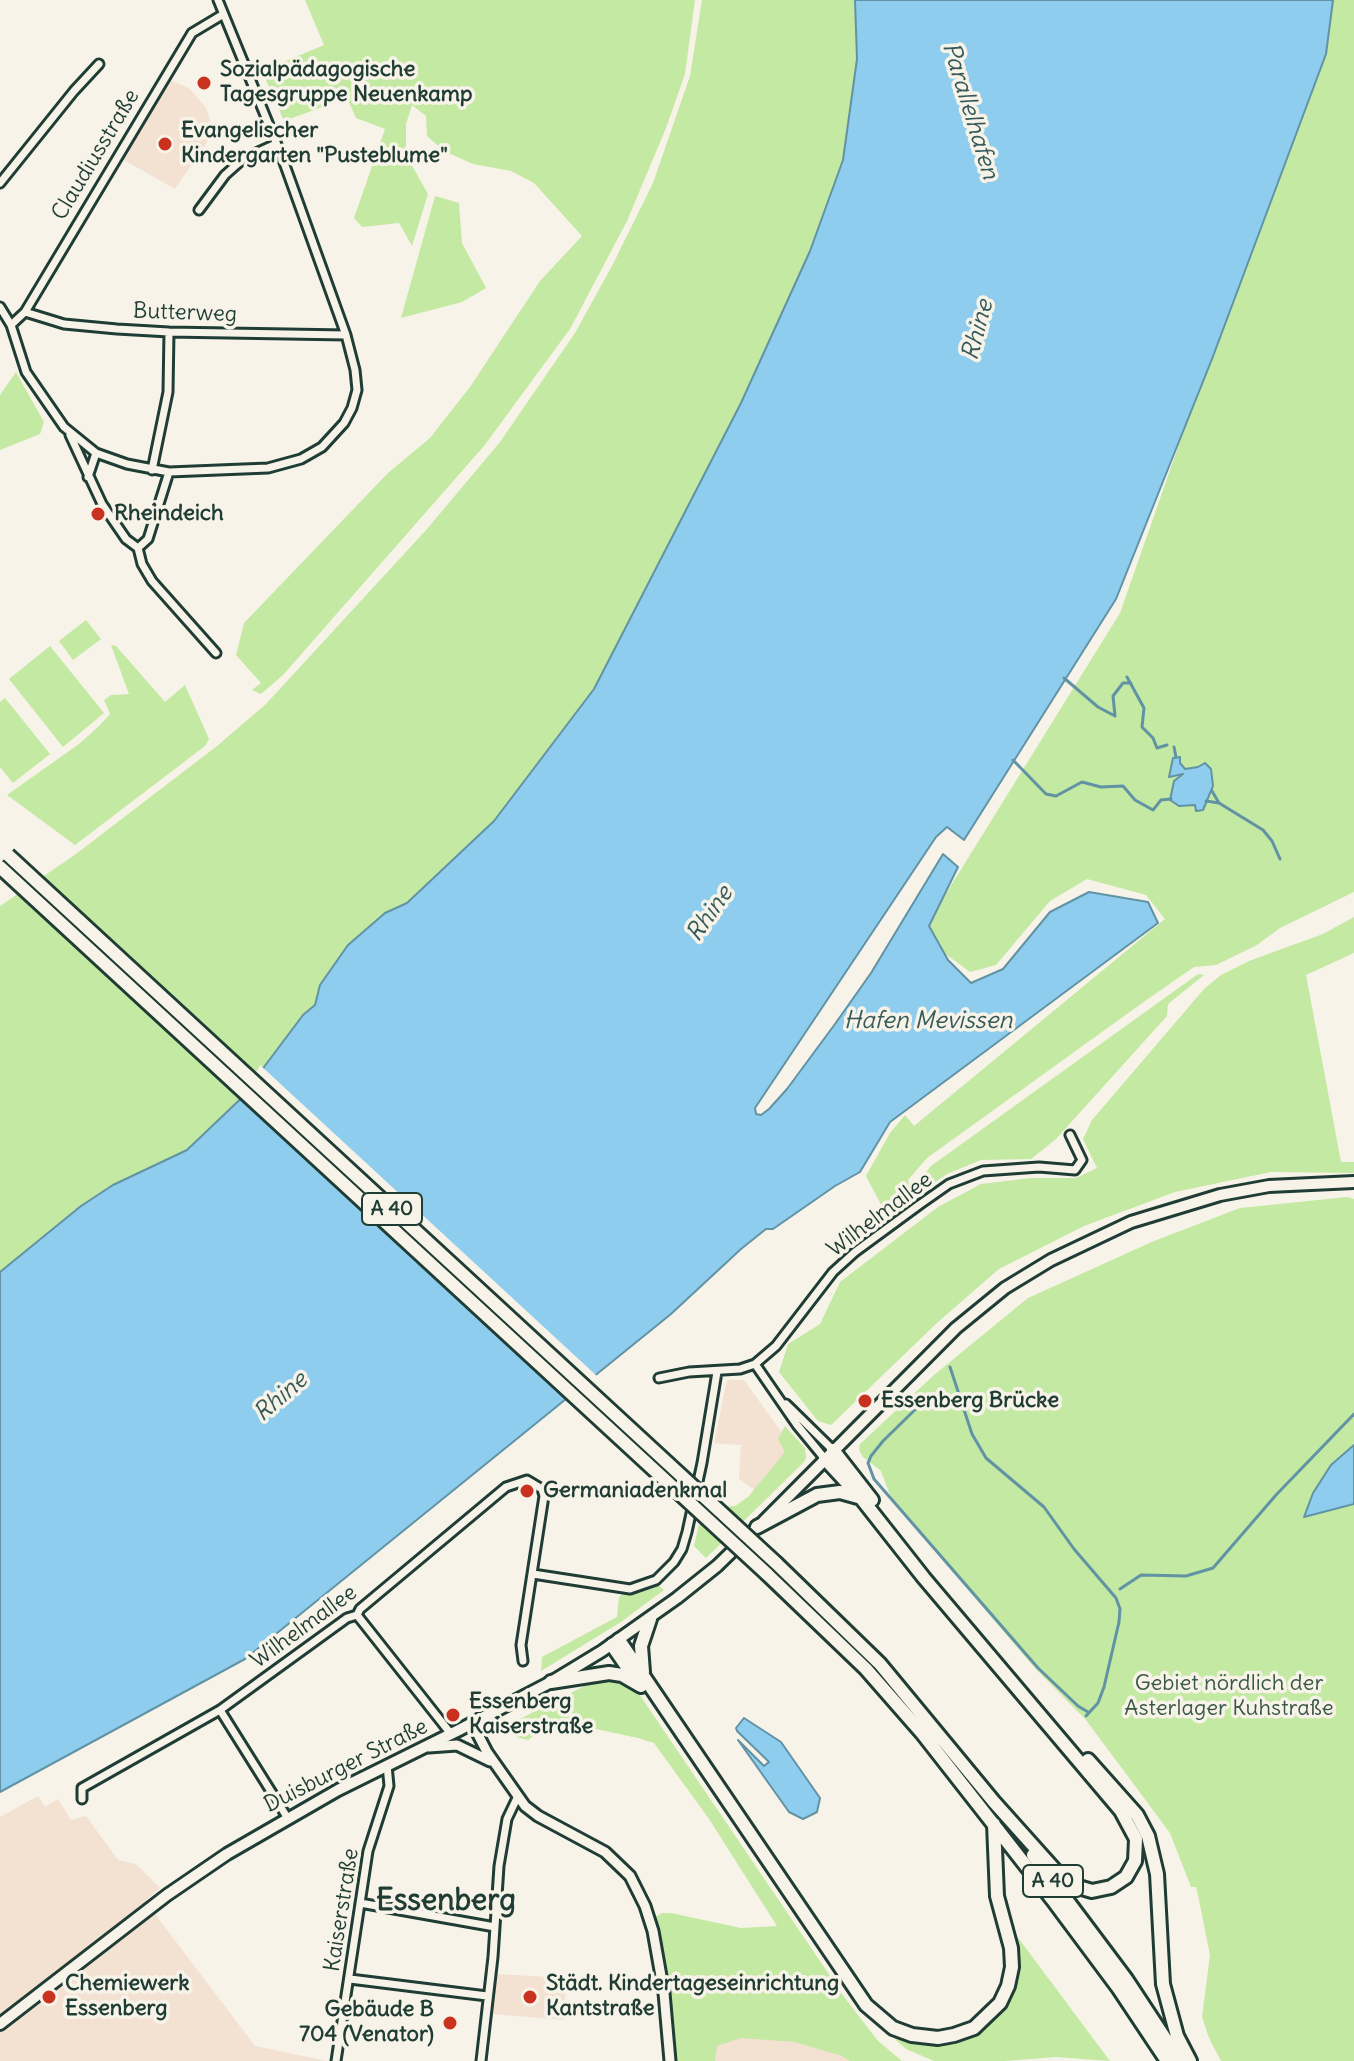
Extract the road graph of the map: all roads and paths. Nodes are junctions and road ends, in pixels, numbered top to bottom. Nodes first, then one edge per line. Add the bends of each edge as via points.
1 (218, 0) edge
2 (222, 15) junction
3 (99, 64) dead end
4 (276, 144) junction
5 (0, 183) edge
6 (199, 210) dead end
7 (0, 307) edge
8 (25, 312) junction
9 (11, 325) junction
10 (169, 332) junction
11 (346, 335) junction
12 (69, 433) junction
13 (96, 453) junction
14 (152, 470) junction
15 (169, 472) junction
16 (88, 477) junction
17 (138, 548) junction
18 (216, 653) dead end
19 (4, 852) edge
20 (0, 867) edge
21 (1070, 1135) dead end
22 (1354, 1182) edge
23 (755, 1364) junction
24 (717, 1372) junction
25 (659, 1378) dead end
26 (829, 1454) junction
27 (861, 1498) junction
28 (757, 1527) junction
29 (533, 1574) junction
30 (357, 1615) junction
31 (650, 1619) junction
32 (615, 1642) junction
33 (523, 1661) dead end
34 (551, 1682) junction
35 (643, 1682) junction
36 (917, 1707) junction
37 (220, 1710) junction
38 (472, 1723) junction
39 (451, 1734) junction
40 (425, 1747) junction
41 (494, 1763) junction
42 (387, 1765) junction
43 (515, 1794) junction
44 (82, 1799) dead end
45 (287, 1817) junction
46 (994, 1824) junction
47 (360, 1903) junction
48 (495, 1927) junction
49 (350, 1979) junction
50 (487, 1996) junction
51 (0, 2024) edge
52 (336, 2061) edge
53 (481, 2061) edge
54 (670, 2061) edge
55 (1167, 2061) edge
56 (1180, 2061) edge
57 (1190, 2061) edge

1 - 2 street
2 - 4 street
2 - 8 street, Claudiusstraße via 192,33
3 - 5 street
4 - 6 street via 243,159
4 - 11 street
7 - 9 street
8 - 9 street, Claudiusstraße
8 - 10 street, Butterweg via 64,324
9 - 12 street via 26,372
10 - 11 street, Butterweg
10 - 14 street via 168,392
11 - 15 street via 357,390 344,423 322,447 268,468
12 - 13 street
12 - 16 street
13 - 14 street
13 - 16 street
14 - 15 street
15 - 17 street via 148,539
16 - 17 street via 126,539
17 - 18 street via 152,581
19 - 36 highway, A 40, bridge via 776,1563
20 - 46 highway, A 40, bridge via 866,1669
21 - 23 street, Wilhelmallee via 1082,1160 1075,1170 1001,1168 965,1177 919,1205 833,1272 776,1346
22 - 26 main road, Duisburger Straße via 1269,1186 1220,1195 1131,1222 1051,1260 1005,1288 956,1328
23 - 24 street
23 - 26 street via 797,1425
24 - 25 street
24 - 29 street via 687,1532 674,1562 656,1580 630,1589
26 - 27 highway
26 - 28 main road, Duisburger Straße
26 - 57 highway via 1137,1815 1157,1874 1163,1984
27 - 28 highway via 840,1492 817,1495
27 - 36 highway via 1121,1811 1136,1839 1135,1861 1126,1877 1092,1891 1062,1878
28 - 31 main road, Duisburger Straße
29 - 30 street, Wilhelmallee via 542,1489 527,1480 506,1487
29 - 33 street
30 - 37 street, Wilhelmallee
30 - 39 street
31 - 32 main road, Duisburger Straße
31 - 35 highway via 640,1656
32 - 34 main road, Duisburger Straße
32 - 35 highway
34 - 35 highway via 609,1673
34 - 38 main road, Duisburger Straße
35 - 46 highway via 866,2005 893,2028 938,2038 954,2035 974,2028 1000,2003 1012,1967 997,1896
36 - 56 highway, A 40 via 1126,1979
37 - 44 street, Wilhelmallee via 82,1788
37 - 45 street
38 - 39 main road, Duisburger Straße
38 - 41 street
39 - 40 main road, Duisburger Straße
40 - 41 street via 457,1745
40 - 42 main road, Duisburger Straße
41 - 43 street
42 - 45 main road, Duisburger Straße
42 - 47 street, Kaiserstraße via 389,1786 368,1851
43 - 48 street via 499,1866
43 - 54 street via 538,1816 605,1852 630,1876 653,1931
45 - 51 main road, Duisburger Straße via 167,1895
46 - 55 highway, A 40
47 - 48 street
47 - 49 street, Kaiserstraße
48 - 50 street
49 - 50 street
49 - 52 street, Kaiserstraße
50 - 53 street

